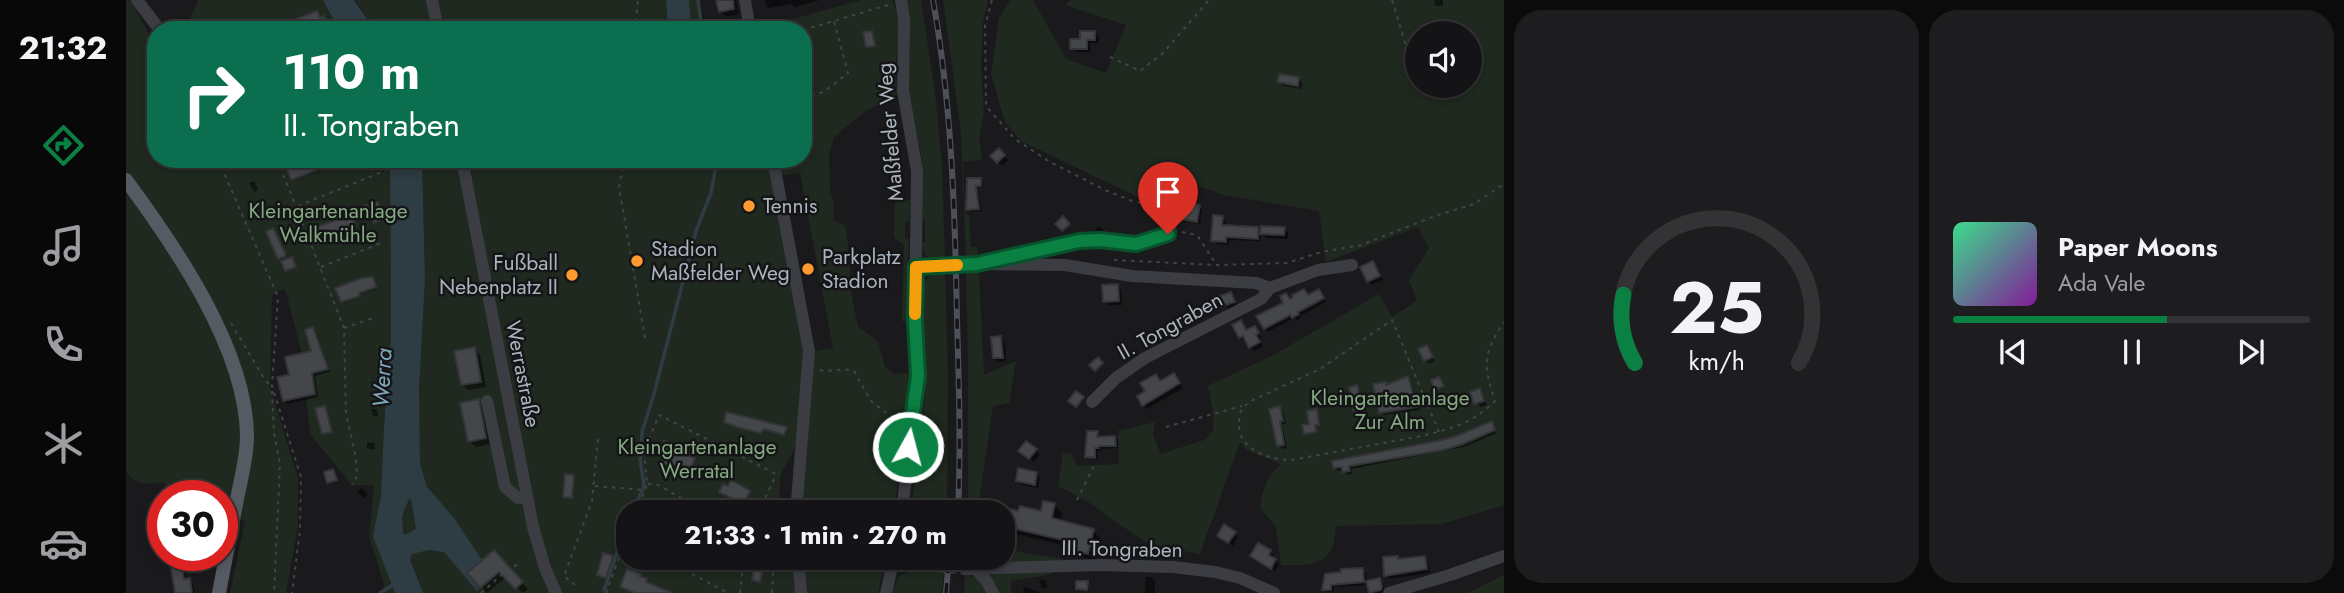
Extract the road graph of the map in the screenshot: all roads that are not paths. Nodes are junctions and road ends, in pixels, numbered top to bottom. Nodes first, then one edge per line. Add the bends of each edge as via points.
1 (137, 0) edge
2 (432, 0) edge
3 (745, 0) edge
4 (897, 2) edge
5 (153, 21) edge
6 (436, 21) edge
7 (748, 21) edge
8 (464, 168) edge
9 (776, 168) edge
10 (126, 180) edge
11 (1171, 231) road end
12 (977, 264) junction
13 (1352, 265) dead end
14 (916, 267) junction
15 (1270, 288) junction
16 (487, 401) dead end
17 (1092, 402) dead end
18 (527, 498) junction
19 (797, 500) edge
20 (903, 500) edge
21 (1504, 556) edge
22 (799, 570) edge
23 (891, 570) edge
24 (219, 593) edge
25 (556, 593) edge
26 (801, 593) edge
27 (886, 593) edge
28 (993, 593) edge
29 (1273, 593) edge
30 (1389, 593) edge

1 - 5 street
2 - 6 street
3 - 7 street
4 - 14 street, Maßfelder Weg via 904,20 903,91 917,171
8 - 18 street, Werrastraße
9 - 19 street via 809,351
10 - 24 main road via 195,284 225,344 243,401 246,453
11 - 12 street via 1136,244 1079,241
12 - 14 street, II. Tongraben
12 - 15 street, II. Tongraben via 1065,265
13 - 15 street, II. Tongraben via 1318,270
14 - 20 street, Maßfelder Weg via 918,376
15 - 17 street, II. Tongraben via 1261,299 1145,358
16 - 18 street via 505,487 518,498
18 - 25 street, Werrastraße via 540,553
21 - 30 street
22 - 26 street
23 - 27 street
28 - 29 street, III. Tongraben via 986,580 971,569 1173,567 1227,575

